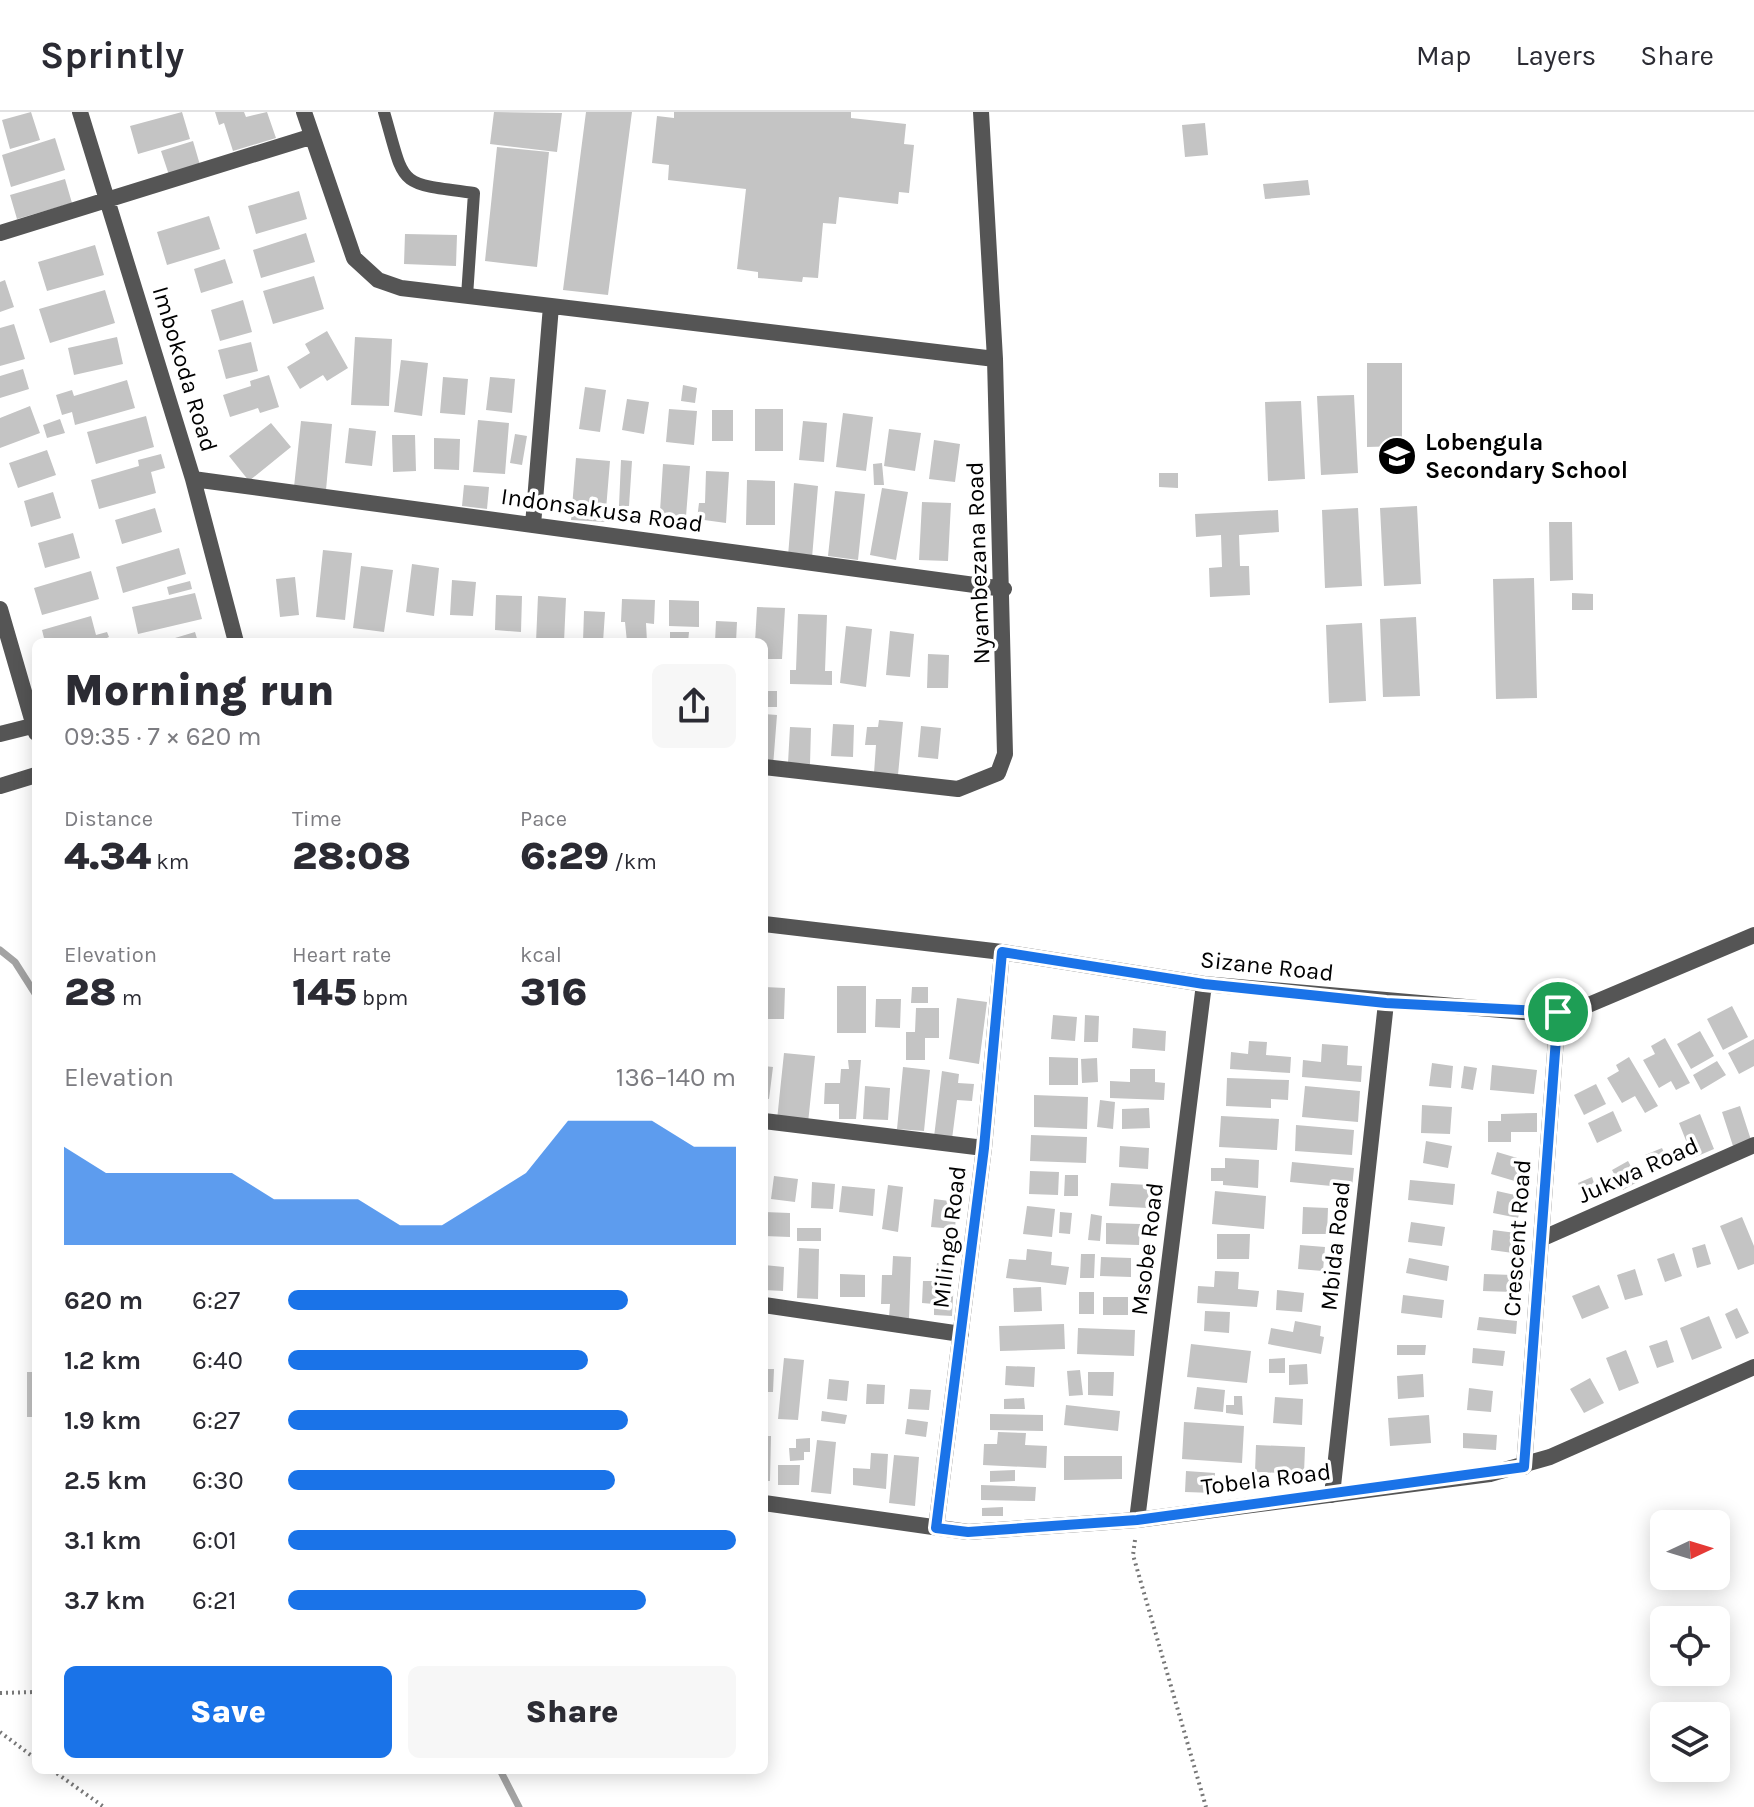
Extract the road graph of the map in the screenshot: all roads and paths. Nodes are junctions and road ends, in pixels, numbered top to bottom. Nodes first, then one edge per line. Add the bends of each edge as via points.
1 (80, 112) edge
2 (304, 112) edge
3 (384, 112) edge
4 (981, 112) edge
5 (310, 137) junction
6 (108, 199) junction
7 (0, 233) edge
8 (467, 296) junction
9 (551, 306) junction
10 (995, 359) junction
11 (193, 479) junction
12 (533, 525) junction
13 (1004, 589) junction
14 (0, 609) edge
15 (235, 638) edge
16 (32, 717) edge
17 (32, 728) edge
18 (0, 734) edge
19 (768, 767) edge
20 (32, 776) edge
21 (0, 786) edge
22 (768, 924) edge
23 (1754, 935) edge
24 (1002, 952) junction
25 (1204, 984) junction
26 (1386, 1003) junction
27 (1558, 1012) junction
28 (768, 1121) edge
29 (1754, 1145) edge
30 (984, 1148) junction
31 (1541, 1239) junction
32 (768, 1306) edge
33 (961, 1334) junction
34 (1754, 1367) edge
35 (1524, 1467) junction
36 (1332, 1495) junction
37 (768, 1504) edge
38 (1137, 1520) junction
39 (936, 1528) junction
40 (32, 1692) edge
41 (0, 1693) edge
42 (0, 1732) edge
43 (32, 1756) edge
44 (58, 1774) edge
45 (104, 1807) edge
46 (1206, 1807) edge

1 - 6 street, Imbokoda Road
2 - 5 street
3 - 8 lane via 402,174 417,186 474,193
4 - 10 street, Nyambezana Road
5 - 6 street
5 - 8 street via 354,258 378,280 401,288
6 - 7 street
6 - 11 street, Imbokoda Road
8 - 9 street
9 - 10 street
9 - 12 street
10 - 13 street, Nyambezana Road
11 - 12 street, Indonsakusa Road
11 - 15 street, Imbokoda Road
12 - 13 street, Indonsakusa Road
13 - 19 street, Nyambezana Road via 1005,754 998,773 958,789
14 - 16 street
17 - 18 street
20 - 21 street
22 - 24 street, Sizane Road
23 - 27 street, Sizane Road via 1586,1006
24 - 25 street, Sizane Road
24 - 30 street, Milingo Road
25 - 26 street, Sizane Road
25 - 38 street, Msobe Road
26 - 27 street, Sizane Road
26 - 36 street, Mbida Road
27 - 31 street, Crescent Road
28 - 30 street
29 - 31 street, Jukwa Road
30 - 33 street, Milingo Road
31 - 35 street, Crescent Road
32 - 33 street
33 - 39 street, Milingo Road
34 - 35 street, Tobela Road
35 - 36 street, Tobela Road
36 - 38 street, Tobela Road
37 - 39 street, Tobela Road
38 - 39 street, Tobela Road via 968,1532
38 - 46 path via 1133,1555
40 - 41 path
42 - 43 path
44 - 45 path

